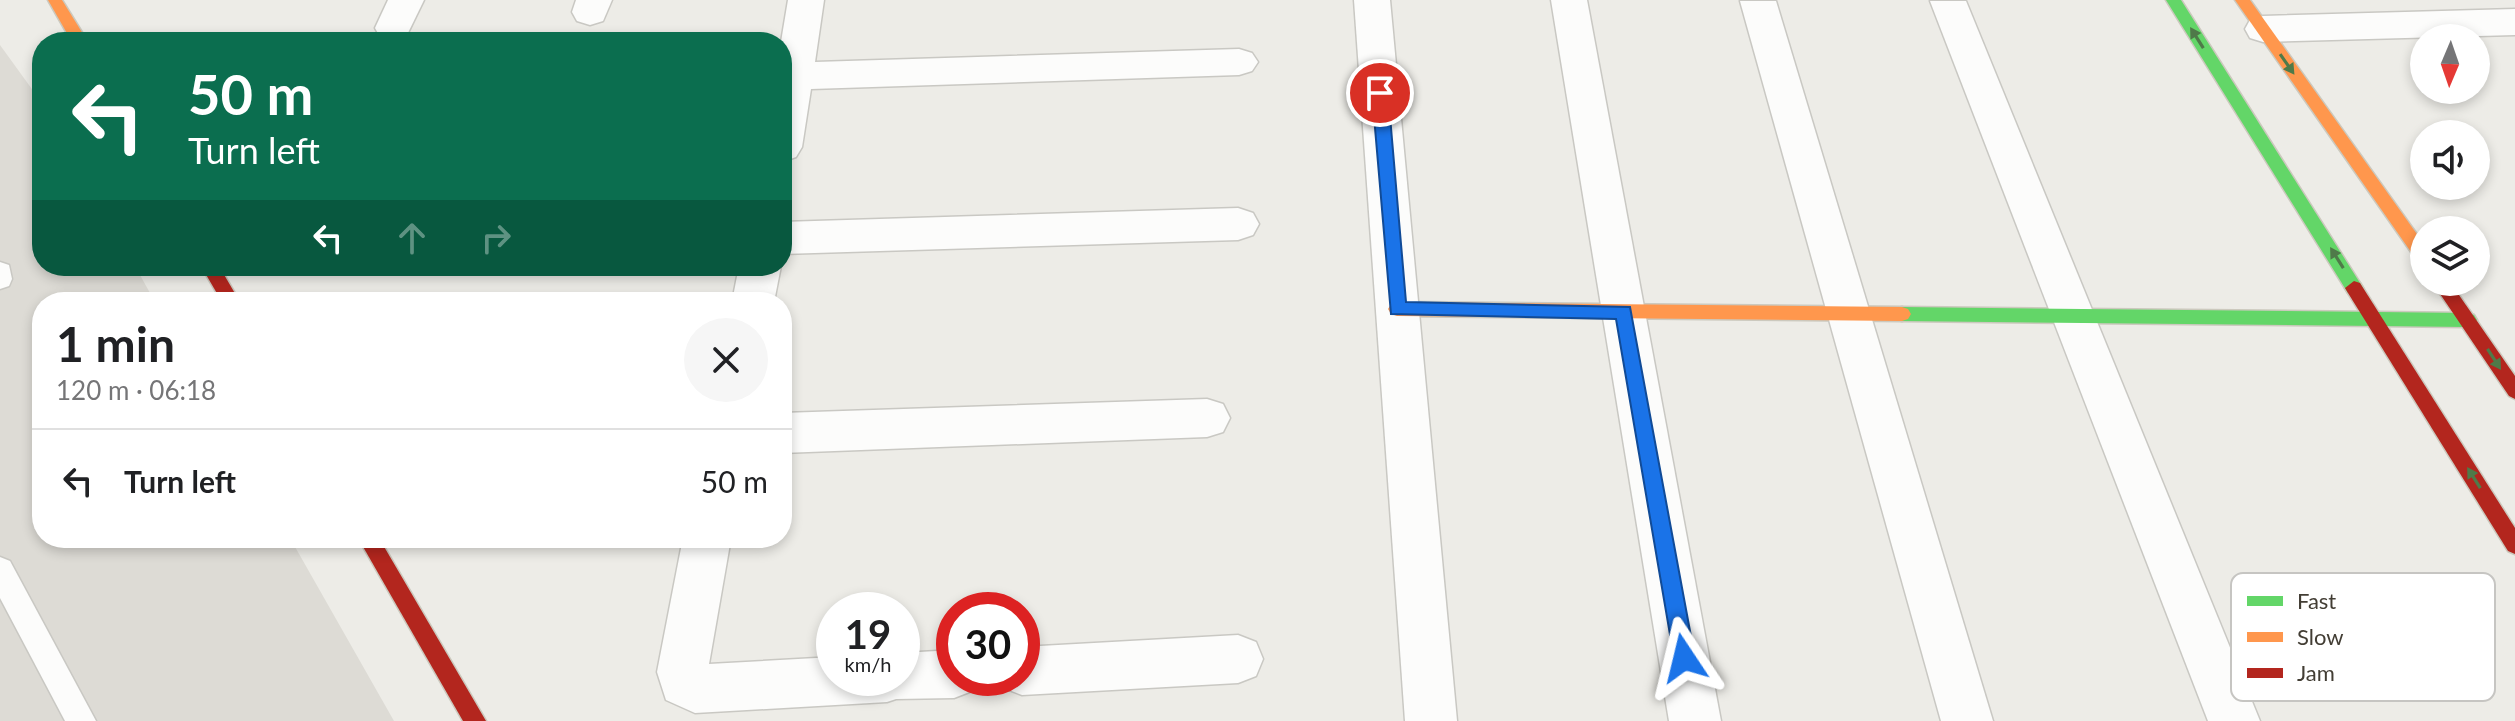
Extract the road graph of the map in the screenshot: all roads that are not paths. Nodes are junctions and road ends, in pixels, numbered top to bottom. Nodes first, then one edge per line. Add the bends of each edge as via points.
1 (55, 0) edge
2 (806, 0) edge
3 (1372, 0) edge
4 (1569, 0) edge
5 (2173, 0) edge
6 (1758, 1) edge
7 (1948, 1) edge
8 (2468, 11) edge
9 (2253, 14) edge
10 (2515, 22) edge
11 (74, 32) edge
12 (1239, 62) dead end
13 (795, 76) junction
14 (792, 92) edge
15 (1238, 224) dead end
16 (2410, 237) edge
17 (792, 238) edge
18 (0, 272) edge
19 (0, 279) edge
20 (2451, 296) edge
21 (1397, 309) junction
22 (1624, 312) junction
23 (1849, 314) junction
24 (2073, 316) junction
25 (2375, 319) junction
26 (2468, 320) junction
27 (2515, 391) edge
28 (1207, 418) dead end
29 (792, 433) edge
30 (2515, 545) edge
31 (374, 548) edge
32 (705, 548) edge
33 (0, 570) edge
34 (1238, 659) dead end
35 (1040, 670) edge
36 (816, 682) edge
37 (81, 721) edge
38 (475, 721) edge
39 (1431, 721) edge
40 (1695, 721) edge
41 (1967, 721) edge
42 (2234, 721) edge

1 - 11 street
2 - 13 street
3 - 21 street
4 - 22 street
25 -> 5 street
6 - 23 street
7 - 24 street
8 - 9 street
8 - 10 street
9 -> 16 street
12 - 13 street
13 - 14 street
15 - 17 street
18 - 19 lane
20 - 26 street
21 - 22 street
21 - 39 street
22 - 23 street
22 - 40 street
23 - 24 street
23 - 41 street
24 - 25 street
24 - 42 street
25 - 26 street
30 -> 25 street
26 -> 27 street
28 - 29 street
31 - 38 street
32 - 36 street via 684,683 695,689
33 - 37 lane
34 - 35 street

